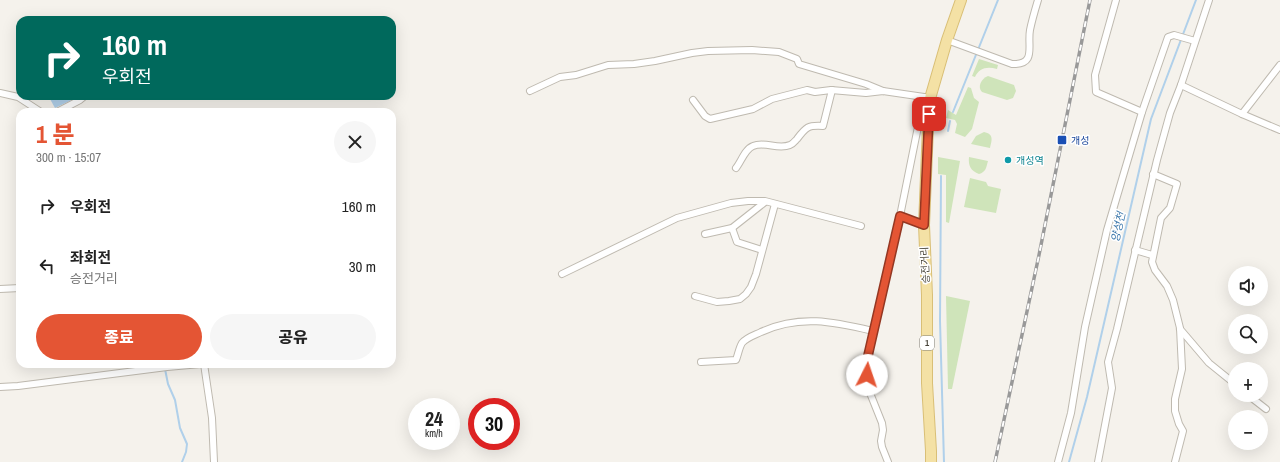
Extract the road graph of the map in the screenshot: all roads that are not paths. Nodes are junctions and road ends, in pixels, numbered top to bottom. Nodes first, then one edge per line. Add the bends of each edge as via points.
1 (961, 0) edge
2 (1038, 0) edge
3 (1116, 0) edge
4 (1208, 0) edge
5 (947, 40) junction
6 (1192, 40) junction
7 (1280, 65) edge
8 (1181, 85) junction
9 (832, 90) junction
10 (530, 91) dead end
11 (883, 91) junction
12 (0, 93) edge
13 (16, 97) edge
14 (23, 100) edge
15 (80, 100) edge
16 (693, 100) dead end
17 (926, 100) junction
18 (35, 108) edge
19 (65, 108) edge
20 (1142, 112) junction
21 (1242, 114) junction
22 (1280, 130) edge
23 (736, 168) dead end
24 (1154, 174) junction
25 (766, 201) junction
26 (775, 204) junction
27 (900, 216) junction
28 (924, 225) junction
29 (861, 226) dead end
30 (732, 228) junction
31 (705, 234) dead end
32 (762, 250) junction
33 (1135, 250) junction
34 (1152, 255) junction
35 (562, 274) dead end
36 (16, 288) edge
37 (0, 289) edge
38 (695, 296) dead end
39 (1180, 328) junction
40 (874, 331) junction
41 (701, 362) dead end
42 (157, 368) edge
43 (205, 368) edge
44 (1228, 378) edge
45 (0, 387) edge
46 (1256, 402) edge
47 (1266, 410) dead end
48 (214, 462) edge
49 (888, 462) edge
50 (931, 462) edge
51 (1058, 462) edge
52 (1098, 462) edge
53 (1175, 462) edge

1 - 5 main road, 승전거리 / 1
2 - 5 street via 1030,32 1029,56 1025,62 1012,64
3 - 20 street via 1095,75 1096,92
4 - 6 street
5 - 17 main road, 승전거리 / 1
6 - 8 street
6 - 20 street via 1174,35 1168,37
7 - 21 street
8 - 21 street
8 - 24 street via 1170,113
9 - 11 street via 866,93
9 - 16 street via 807,90 772,98 753,109 710,119
9 - 23 street via 823,126 806,128 790,145 753,146 748,149
10 - 11 street via 560,77 608,65 634,64 708,51 752,50 779,52 798,59 799,64
11 - 17 street
12 - 13 street
14 - 18 street
15 - 19 street
17 - 27 street
17 - 28 main road, 승전거리 / 1
20 - 51 street via 1106,238 1085,327 1071,413
21 - 22 street
24 - 33 street
24 - 34 street via 1177,184 1170,208 1161,218
25 - 26 street
25 - 30 street
25 - 35 street via 731,203 677,218
26 - 29 street
26 - 32 street
27 - 28 street
27 - 40 street
28 - 50 main road, 승전거리 / 1
30 - 31 street
30 - 32 street via 737,242
32 - 38 street via 751,287 740,299 717,302
33 - 34 street
33 - 52 street via 1108,362 1112,388
34 - 39 street via 1152,262 1173,300
36 - 37 street
39 - 44 street via 1209,363
39 - 53 street via 1182,369 1175,411 1183,431
40 - 41 street via 833,322 801,320 771,327 748,338 742,343 736,360
40 - 49 street via 867,360 867,375 871,398 882,423 881,441
42 - 45 street
43 - 48 street via 212,418
46 - 47 street

